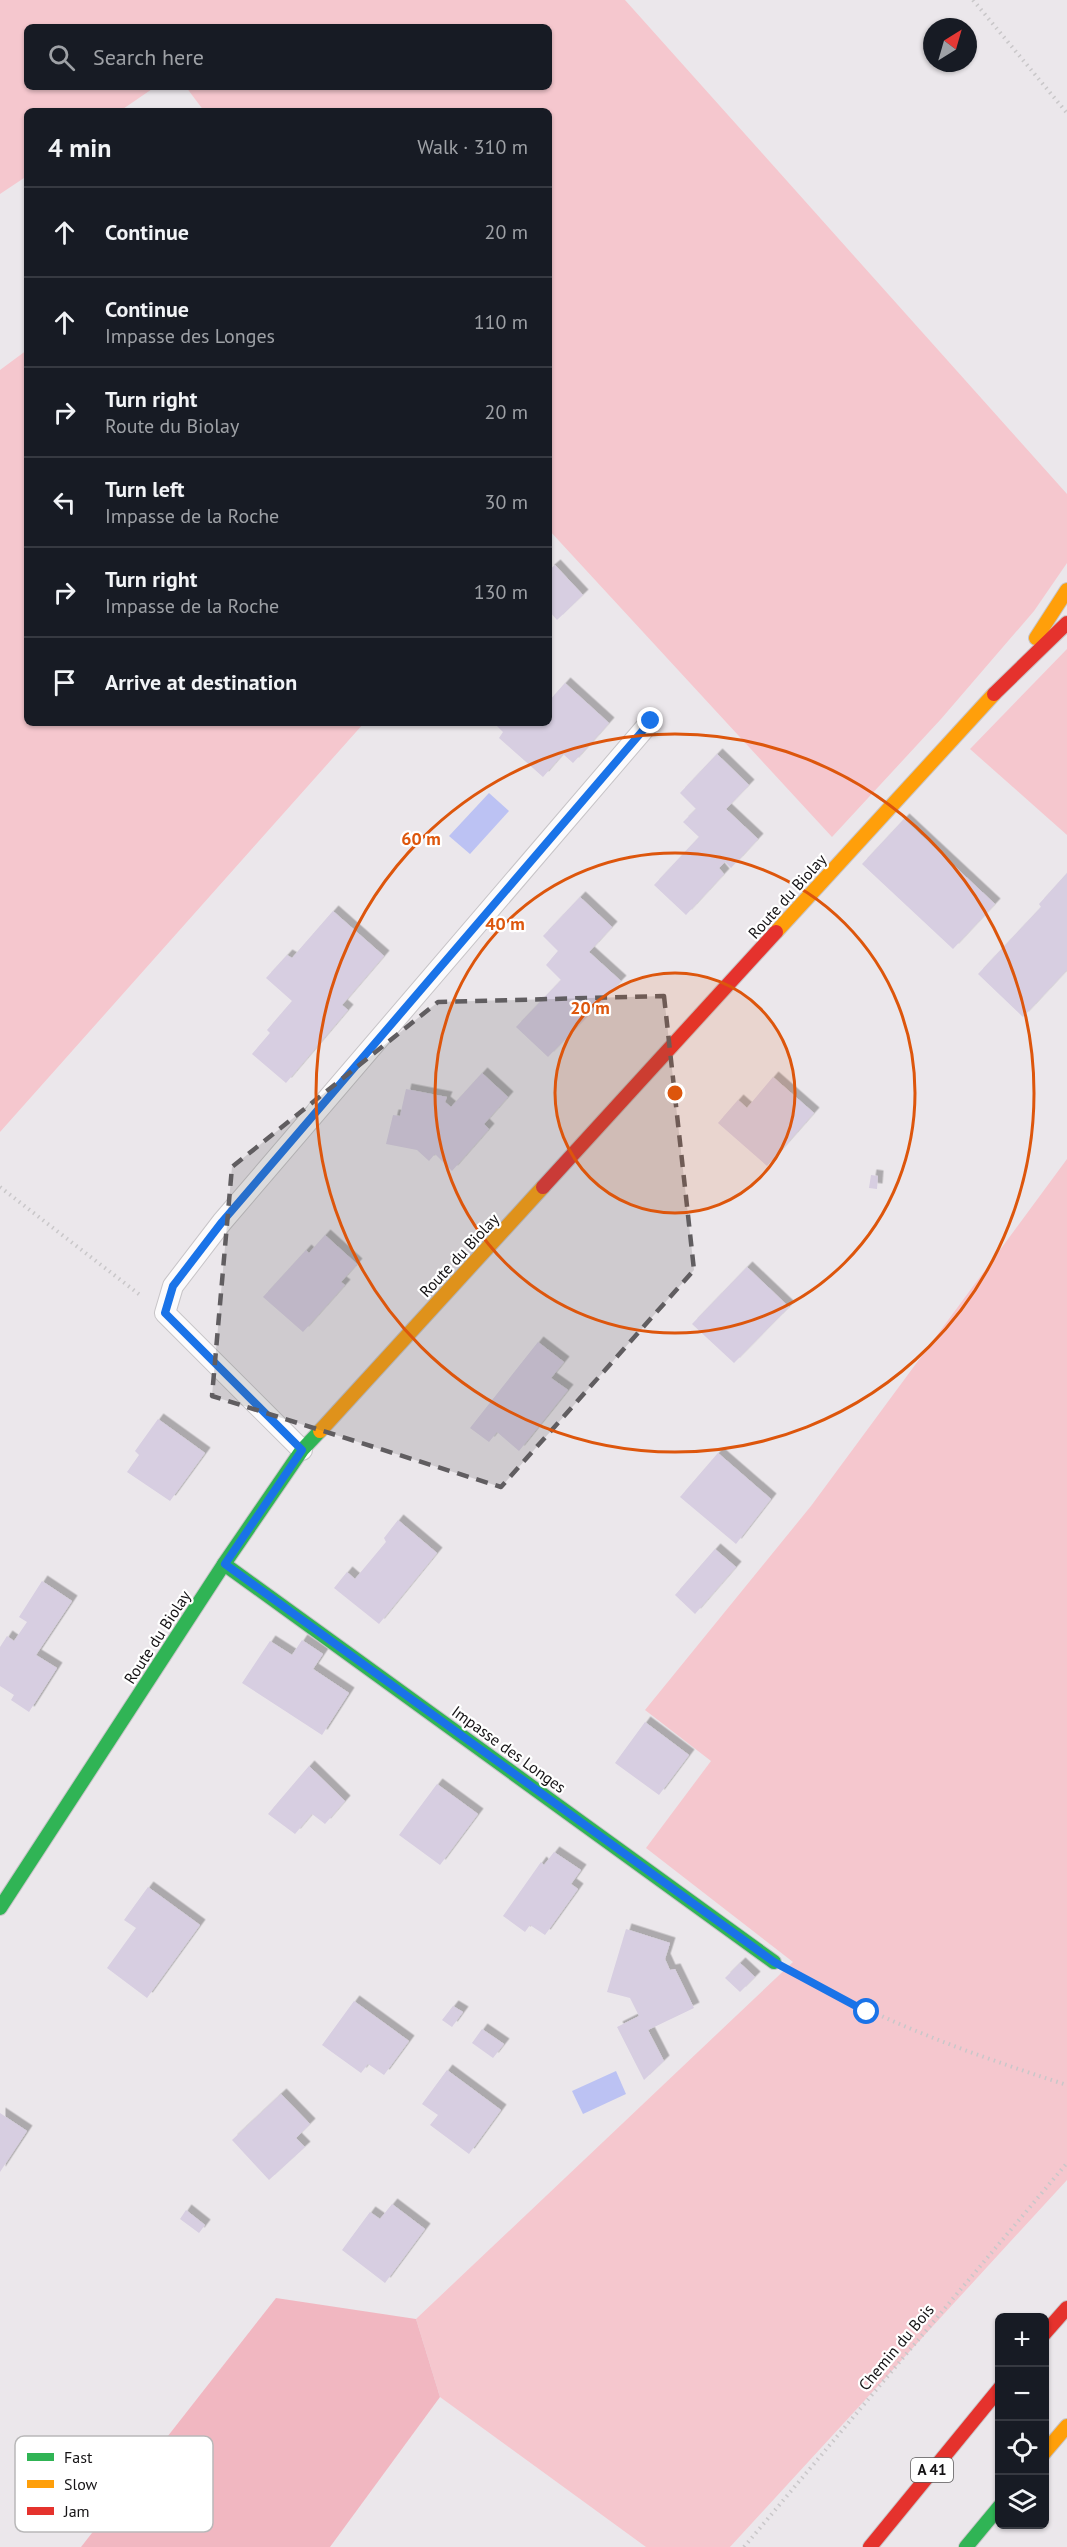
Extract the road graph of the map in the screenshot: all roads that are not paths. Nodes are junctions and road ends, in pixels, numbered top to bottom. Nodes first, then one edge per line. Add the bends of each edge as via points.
1 (1067, 590) edge
2 (1067, 623) edge
3 (1010, 677) junction
4 (651, 721) dead end
5 (302, 1450) junction
6 (225, 1564) junction
7 (0, 1908) edge
8 (774, 1962) road end
9 (1067, 2308) edge
10 (1049, 2328) edge
11 (995, 2393) edge
12 (1067, 2426) edge
13 (1049, 2447) edge
14 (995, 2511) edge
15 (870, 2547) edge
16 (966, 2547) edge

1 - 3 main road, Route du Biolay
2 - 3 main road, Route du Biolay
3 - 5 main road, Route du Biolay
4 - 5 lane via 222,1222 173,1286 165,1313
5 - 6 main road, Route du Biolay
6 - 7 main road, Route du Biolay
6 - 8 main road, Impasse des Longes
9 - 10 main road
11 - 15 main road, A 41
12 - 13 main road
14 - 16 main road

